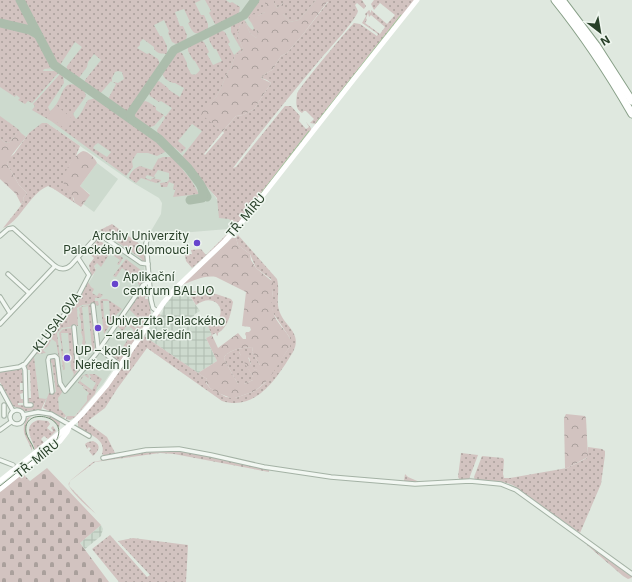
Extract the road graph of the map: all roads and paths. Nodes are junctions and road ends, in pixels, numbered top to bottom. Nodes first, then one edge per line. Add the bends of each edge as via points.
1 (417, 0) edge
2 (555, 0) edge
3 (562, 0) edge
4 (632, 101) edge
5 (632, 114) edge
6 (0, 236) edge
7 (148, 238) dead end
8 (78, 258) junction
9 (148, 264) junction
10 (55, 266) junction
11 (8, 274) dead end
12 (149, 282) junction
13 (29, 293) junction
14 (0, 297) edge
15 (93, 305) dead end
16 (157, 311) junction
17 (10, 313) junction
18 (0, 324) edge
19 (74, 327) dead end
20 (99, 350) junction
21 (23, 365) junction
22 (121, 366) junction
23 (84, 368) junction
24 (0, 370) edge
25 (0, 386) edge
26 (52, 392) dead end
27 (31, 405) dead end
28 (3, 408) edge
29 (13, 411) junction
30 (23, 415) junction
31 (4, 416) dead end
32 (11, 422) junction
33 (70, 425) junction
34 (0, 430) edge
35 (89, 436) dead end
36 (103, 458) dead end
37 (0, 460) edge
38 (13, 465) dead end
39 (0, 481) edge
40 (0, 489) edge
41 (630, 573) edge

1 - 16 main road, TŘ. MÍRU via 241,223 173,291
2 - 5 highway via 602,63
3 - 4 highway via 616,74
6 - 10 street via 9,228 13,228
7 - 9 street
8 - 9 street via 99,234 141,263
8 - 10 street via 66,269
8 - 21 street, KLUSALOVA via 89,276 76,300
9 - 12 street
10 - 13 street
11 - 13 street
12 - 16 street via 153,308
12 - 20 street via 143,285
13 - 17 street
14 - 17 street
15 - 20 street
16 - 22 main road, TŘ. MÍRU
17 - 18 street
19 - 23 street via 77,360
20 - 22 street
20 - 23 street
21 - 24 street
21 - 27 street via 26,405
22 - 33 main road, TŘ. MÍRU via 90,405
23 - 26 street via 65,391 60,383 57,358 49,357
25 - 29 street
28 - 31 street
29 - 30 street via 20,411
29 - 32 street via 10,416
30 - 32 street via 20,424
30 - 33 street via 45,412
32 - 34 street
33 - 35 street
33 - 39 main road, TŘ. MÍRU
33 - 40 main road, TŘ. MÍRU via 60,441
36 - 41 street via 146,450 179,449 264,467 331,477 415,484 466,481 501,484 516,490
37 - 38 street

